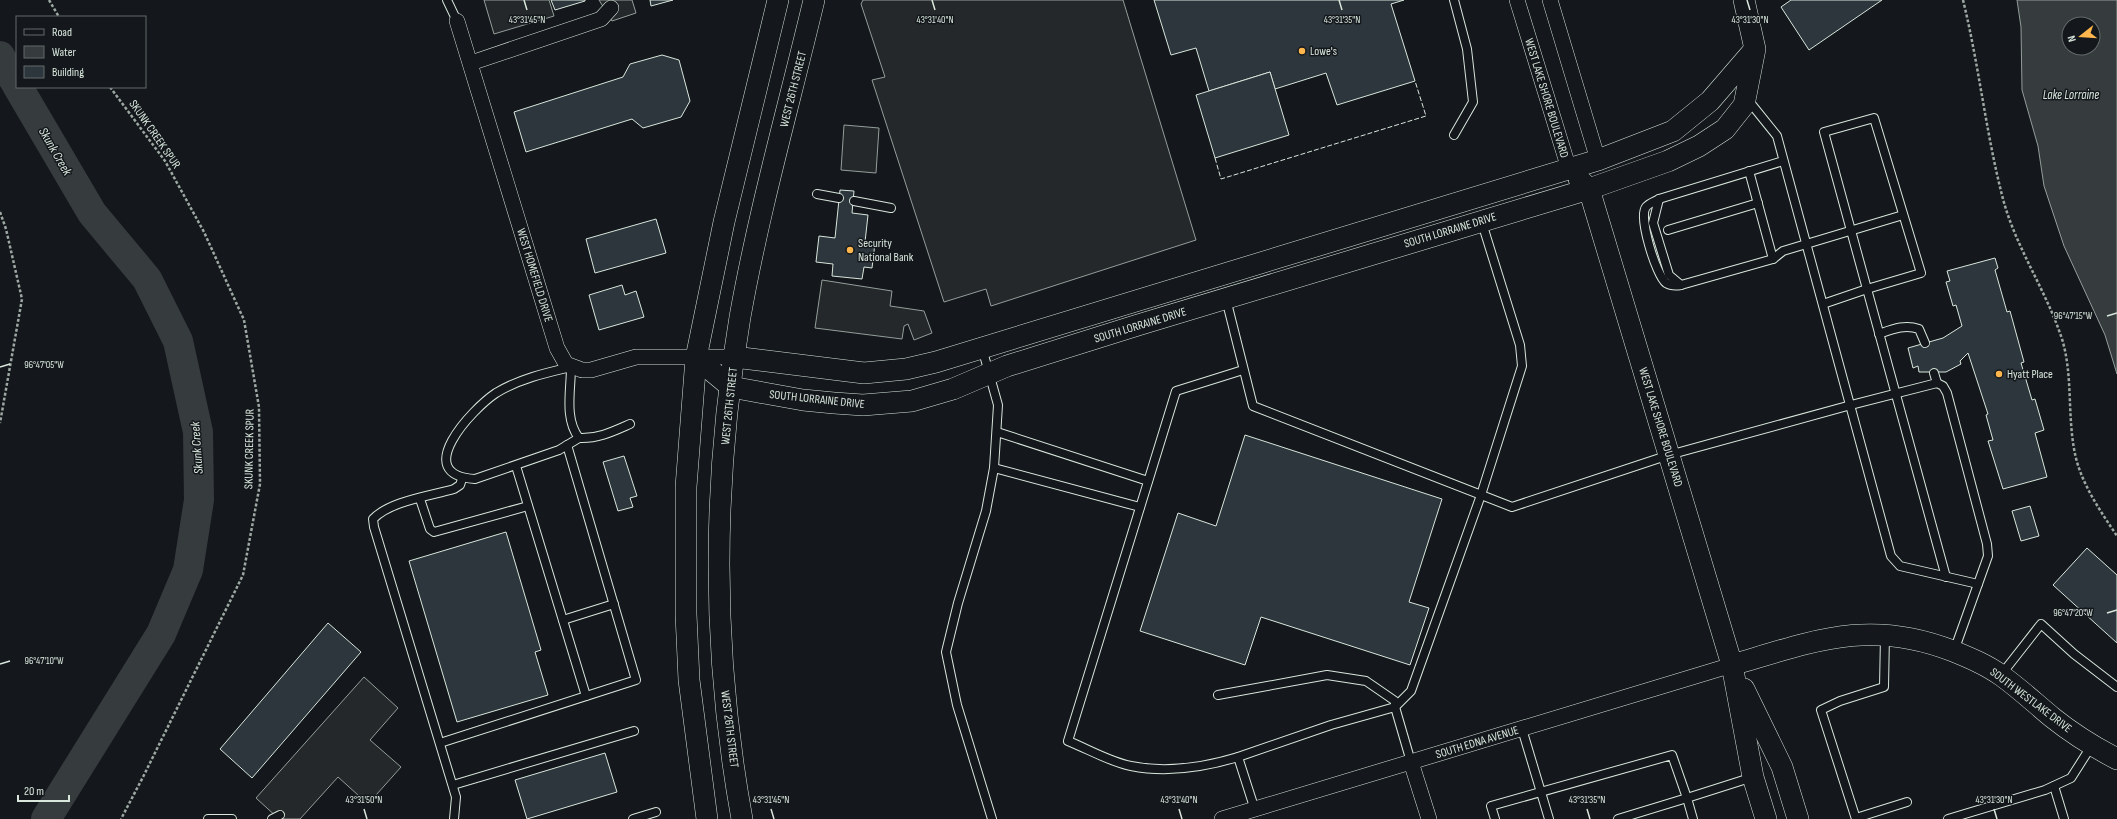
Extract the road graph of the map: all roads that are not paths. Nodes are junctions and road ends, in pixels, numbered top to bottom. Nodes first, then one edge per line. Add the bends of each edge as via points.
1 (447, 0) edge
2 (778, 0) edge
3 (814, 0) edge
4 (1454, 0) edge
5 (1517, 0) edge
6 (1550, 0) edge
7 (1744, 0) edge
8 (611, 8) dead end
9 (457, 21) joint
10 (1755, 49) junction
11 (471, 63) junction
12 (1746, 97) junction
13 (1454, 135) dead end
14 (1598, 160) junction
15 (1783, 161) junction
16 (1569, 168) junction
17 (1749, 171) junction
18 (1589, 189) junction
19 (817, 194) dead end
20 (839, 198) dead end
21 (854, 201) dead end
22 (1758, 203) junction
23 (891, 208) dead end
24 (1903, 215) junction
25 (1481, 220) junction
26 (1668, 230) dead end
27 (1851, 231) junction
28 (1806, 245) junction
29 (1773, 259) junction
30 (1867, 289) junction
31 (1225, 299) junction
32 (1823, 304) junction
33 (1879, 334) junction
34 (1925, 343) dead end
35 (982, 348) junction
36 (734, 357) junction
37 (696, 358) junction
38 (571, 367) junction
39 (1243, 370) junction
40 (1934, 373) dead end
41 (990, 374) junction
42 (1937, 383) junction
43 (731, 387) junction
44 (1895, 394) junction
45 (1851, 405) junction
46 (630, 424) dead end
47 (997, 432) junction
48 (579, 438) junction
49 (567, 445) junction
50 (1669, 456) junction
51 (516, 466) junction
52 (994, 468) junction
53 (462, 478) junction
54 (1148, 481) junction
55 (1481, 495) junction
56 (420, 499) junction
57 (528, 506) junction
58 (1140, 508) junction
59 (1946, 577) junction
60 (1978, 584) junction
61 (614, 604) junction
62 (563, 620) junction
63 (1885, 634) junction
64 (687, 641) junction
65 (1954, 651) junction
66 (1732, 665) junction
67 (2001, 675) junction
68 (2117, 687) edge
69 (1218, 695) dead end
70 (586, 696) junction
71 (1395, 707) junction
72 (1522, 729) junction
73 (634, 731) dead end
74 (440, 743) junction
75 (2092, 745) junction
76 (1238, 757) junction
77 (2117, 759) edge
78 (1411, 762) junction
79 (1753, 777) junction
80 (453, 785) junction
81 (2054, 786) junction
82 (1541, 792) junction
83 (1686, 798) junction
84 (1908, 802) dead end
85 (1255, 810) junction
86 (656, 812) dead end
87 (280, 816) dead end
88 (1856, 818) edge
89 (208, 819) edge
90 (232, 819) edge
91 (272, 819) edge
92 (454, 819) edge
93 (633, 819) edge
94 (707, 819) edge
95 (721, 819) edge
96 (742, 819) edge
97 (992, 819) edge
98 (1222, 819) edge
99 (1429, 819) edge
100 (1495, 819) edge
101 (1549, 819) edge
102 (1618, 819) edge
103 (1693, 819) edge
104 (1766, 819) edge
105 (1798, 819) edge
106 (1948, 819) edge
107 (2064, 819) edge

1 - 9 lane
2 - 37 street via 724,222
3 - 36 street, WEST 26TH STREET via 753,250
4 - 13 lane via 1467,49 1473,102
5 - 16 street, WEST LAKE SHORE BOULEVARD
6 - 14 street
7 - 10 street
8 - 11 street via 601,19
9 - 11 street, WEST HOMEFIELD DRIVE
10 - 12 street, SOUTH LORRAINE DRIVE
10 - 14 street, SOUTH LORRAINE DRIVE via 1710,101 1673,131
11 - 38 street, WEST HOMEFIELD DRIVE via 557,348 566,364
12 - 15 lane via 1776,136
12 - 18 street, SOUTH LORRAINE DRIVE via 1744,105 1725,129 1699,146 1668,161
14 - 16 street, SOUTH LORRAINE DRIVE
14 - 18 street
15 - 17 lane
15 - 28 lane
16 - 18 street, WEST LAKE SHORE BOULEVARD
16 - 35 street, SOUTH LORRAINE DRIVE
17 - 22 lane
17 - 29 lane via 1659,199 1646,206 1644,223 1659,274 1672,286
18 - 25 street, SOUTH LORRAINE DRIVE
18 - 50 street, WEST LAKE SHORE BOULEVARD
19 - 20 lane
21 - 23 lane
22 - 26 lane
22 - 29 lane
24 - 27 lane
24 - 27 lane via 1874,118 1824,132
24 - 30 lane via 1920,273
25 - 31 street, SOUTH LORRAINE DRIVE
25 - 55 lane via 1520,345 1522,366
27 - 28 lane
27 - 30 lane
28 - 29 lane via 1783,251
28 - 32 lane
30 - 32 lane
30 - 33 lane
31 - 39 lane
31 - 41 street, SOUTH LORRAINE DRIVE via 1007,366
32 - 45 lane
33 - 34 lane via 1904,326 1913,327 1920,329
33 - 44 lane
35 - 36 street, SOUTH LORRAINE DRIVE via 936,362 883,372 843,371
35 - 41 lane
36 - 37 street
36 - 43 street, WEST 26TH STREET
37 - 38 street via 636,357 591,370
37 - 43 street, SOUTH LORRAINE DRIVE
37 - 64 street via 686,487
38 - 48 lane via 570,418
38 - 53 lane via 529,378 496,393 467,418 452,438 447,451 447,463 452,473
39 - 54 lane via 1176,391
39 - 55 lane via 1253,406
40 - 42 lane
41 - 43 street, SOUTH LORRAINE DRIVE via 932,396 887,404 811,401
41 - 47 lane via 998,405
42 - 44 lane
42 - 60 lane via 1943,386 1947,393 1987,544 1988,556
43 - 96 street, WEST 26TH STREET via 722,467 720,622 723,678
44 - 45 lane
44 - 59 lane
45 - 50 lane
45 - 59 lane via 1892,556 1900,566
46 - 48 lane via 606,434
47 - 52 lane
47 - 54 lane
48 - 49 lane
49 - 51 lane
49 - 61 lane
50 - 55 lane via 1512,507
50 - 66 street, WEST LAKE SHORE BOULEVARD
51 - 53 lane via 475,479
51 - 57 lane
52 - 58 lane
52 - 97 lane via 986,511 946,652 957,705
53 - 56 lane via 460,485 454,489
54 - 58 lane
55 - 71 lane via 1411,690
56 - 57 lane via 430,529 434,532
56 - 74 lane via 389,507 373,520
57 - 62 lane
58 - 76 lane via 1068,741 1130,766 1158,769 1214,764
59 - 60 lane
60 - 65 lane
61 - 62 lane
61 - 70 lane via 636,680
62 - 70 lane
63 - 65 street, SOUTH WESTLAKE DRIVE via 1934,643
63 - 66 street, SOUTH WESTLAKE DRIVE via 1856,634 1814,641
63 - 88 lane via 1884,687 1820,710
64 - 94 street via 693,720
64 - 95 street
65 - 67 street, SOUTH WESTLAKE DRIVE
66 - 72 street, SOUTH EDNA AVENUE
66 - 79 street, WEST LAKE SHORE BOULEVARD
66 - 105 street, WEST LAKE SHORE BOULEVARD via 1782,767
67 - 68 lane via 2041,624
67 - 75 street, SOUTH WESTLAKE DRIVE via 2054,719
69 - 71 lane via 1327,675 1366,681 1395,701
70 - 74 lane
71 - 76 lane via 1331,725
71 - 78 lane
72 - 78 street, SOUTH EDNA AVENUE
72 - 82 lane
73 - 80 lane
74 - 80 lane
75 - 77 street, SOUTH WESTLAKE DRIVE
75 - 81 lane via 2071,778
76 - 85 lane
78 - 85 street, SOUTH EDNA AVENUE
78 - 99 street
79 - 83 lane
79 - 104 street, WEST LAKE SHORE BOULEVARD
80 - 92 lane via 456,797
81 - 106 lane
81 - 107 lane
82 - 83 lane via 1672,755
82 - 100 lane via 1491,806
82 - 101 lane
83 - 102 lane
83 - 103 lane
84 - 88 lane
85 - 98 street, SOUTH EDNA AVENUE
86 - 93 lane
87 - 91 lane
89 - 90 lane

